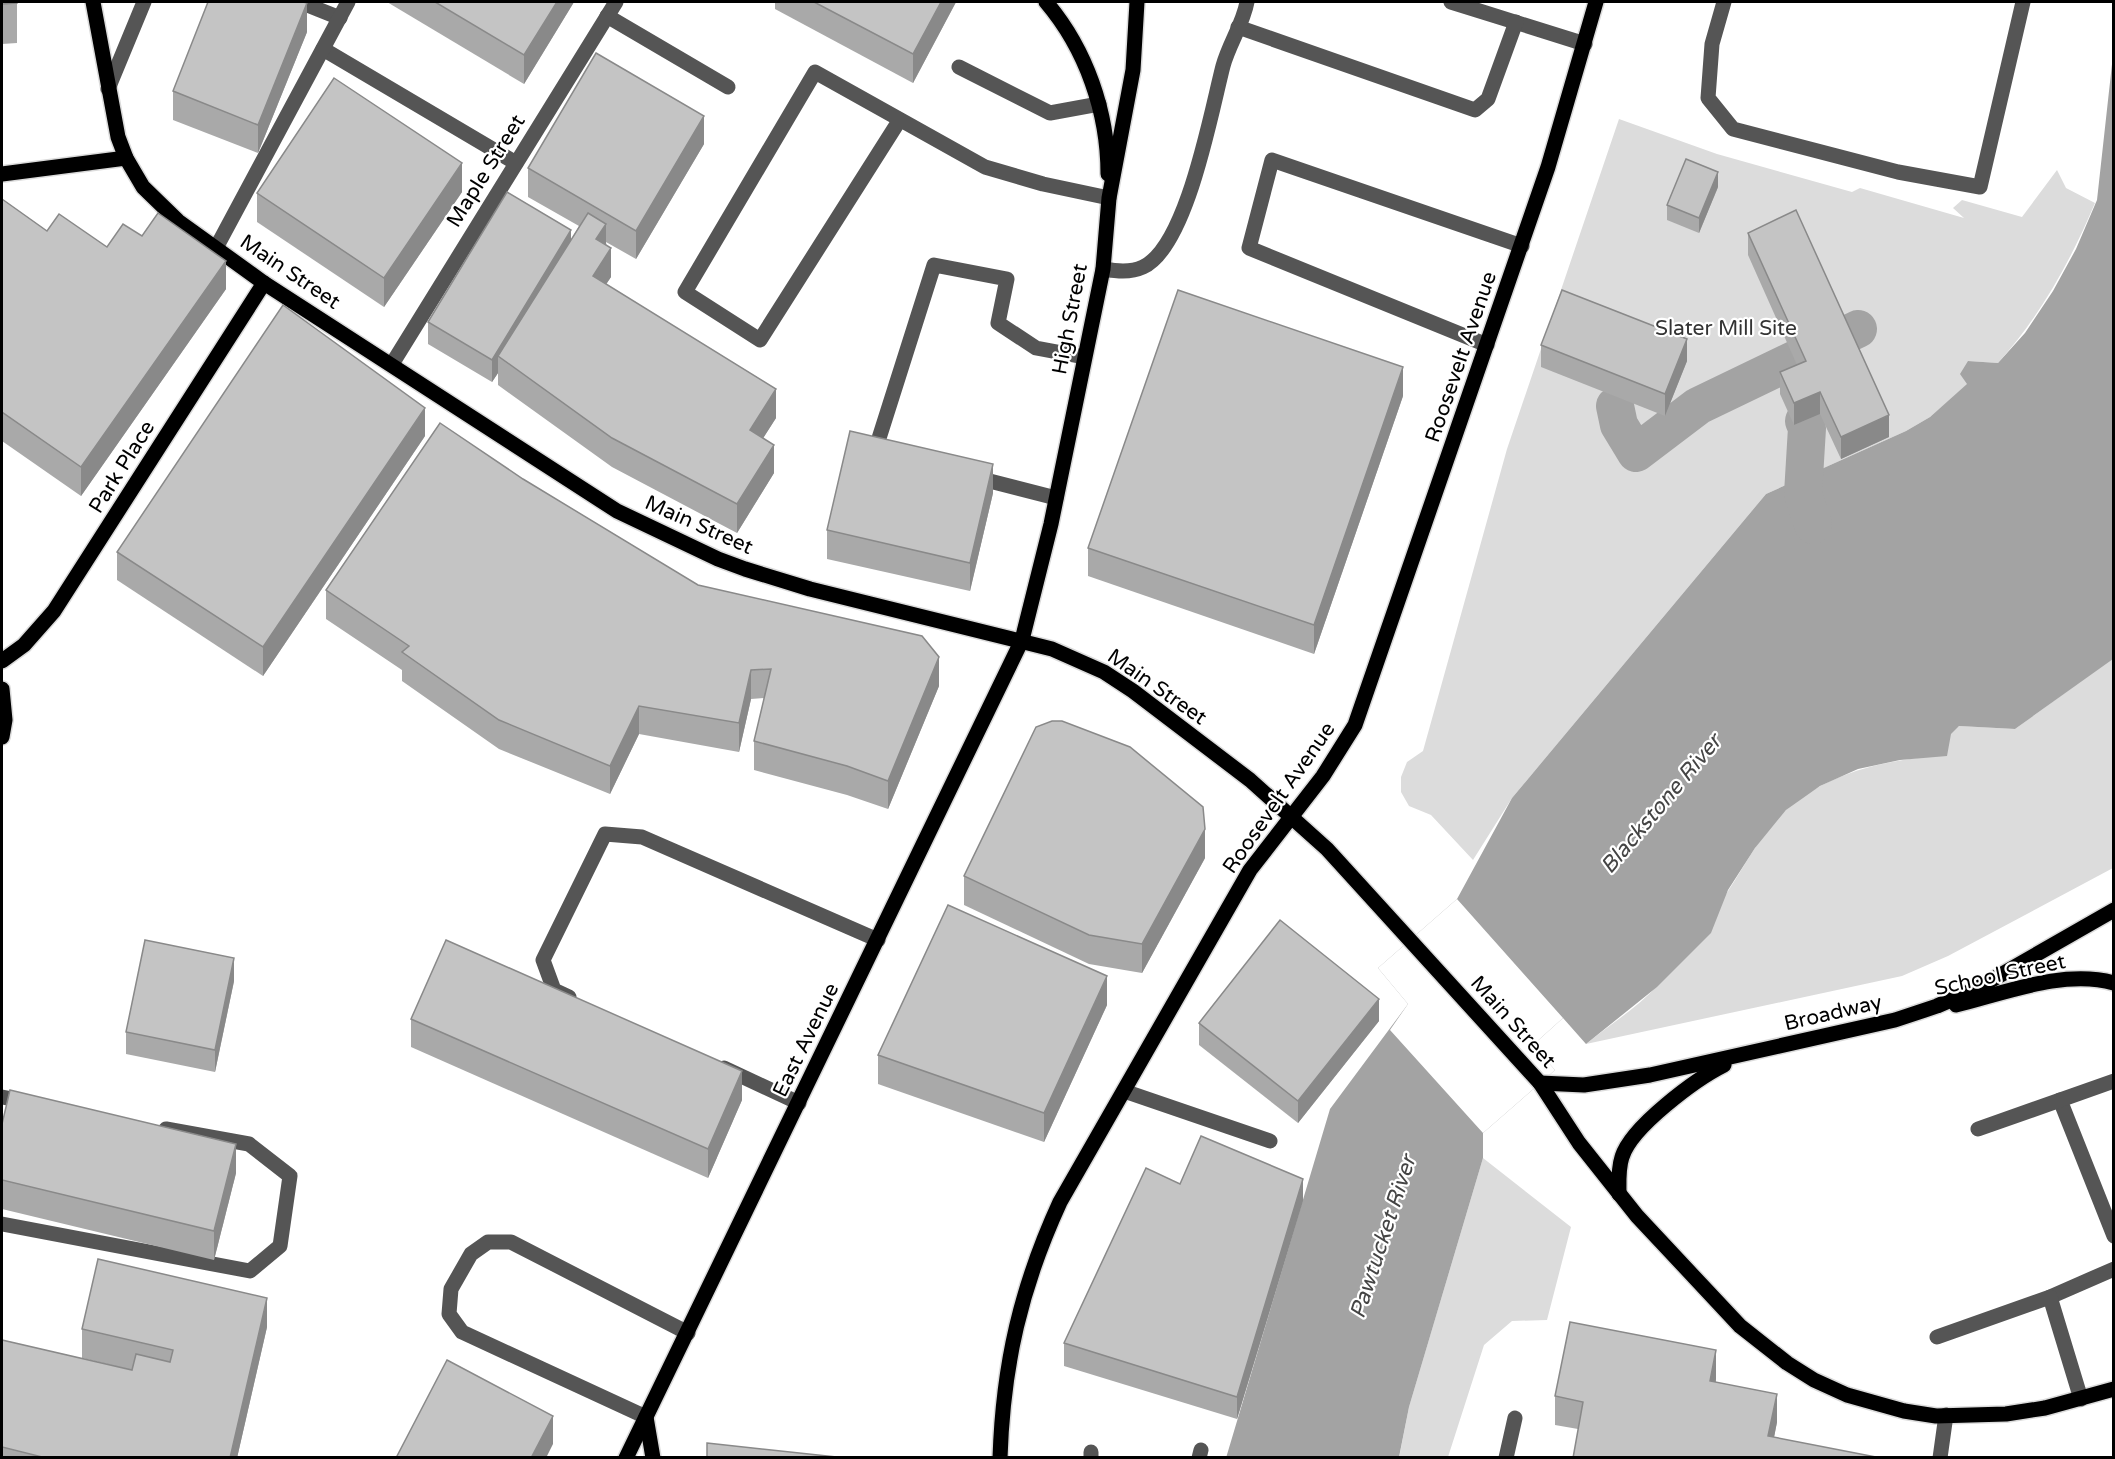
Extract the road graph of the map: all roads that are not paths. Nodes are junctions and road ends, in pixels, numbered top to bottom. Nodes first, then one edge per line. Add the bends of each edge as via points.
1 (93, 2) edge
2 (144, 2) edge
3 (300, 2) edge
4 (348, 2) edge
5 (616, 2) edge
6 (1046, 2) edge
7 (1137, 2) edge
8 (1246, 2) edge
9 (1450, 2) edge
10 (1596, 2) edge
11 (1724, 2) edge
12 (2023, 2) edge
13 (607, 16) junction
14 (340, 18) junction
15 (1516, 22) junction
16 (1238, 27) junction
17 (1585, 44) junction
18 (323, 49) junction
19 (958, 67) dead end
20 (728, 87) dead end
21 (108, 89) junction
22 (1099, 104) junction
23 (899, 121) junction
24 (126, 158) junction
25 (516, 163) junction
26 (2, 174) edge
27 (1109, 198) junction
28 (1522, 246) junction
29 (216, 248) junction
30 (1102, 268) junction
31 (264, 283) junction
32 (1487, 345) junction
33 (1084, 357) junction
34 (392, 364) junction
35 (879, 456) edge
36 (955, 473) edge
37 (1056, 498) junction
38 (1022, 640) junction
39 (2, 661) edge
40 (2, 689) edge
41 (2, 738) edge
42 (1291, 815) junction
43 (2114, 910) edge
44 (2114, 918) edge
45 (2096, 920) junction
46 (878, 940) junction
47 (2114, 983) edge
48 (586, 1004) edge
49 (1895, 1020) junction
50 (1743, 1056) junction
51 (714, 1063) edge
52 (2114, 1081) edge
53 (1540, 1083) junction
54 (1124, 1091) junction
55 (2, 1097) edge
56 (2060, 1100) junction
57 (799, 1103) junction
58 (46, 1106) edge
59 (148, 1125) edge
60 (1978, 1129) dead end
61 (1270, 1141) dead end
62 (1619, 1194) junction
63 (2, 1224) edge
64 (2114, 1236) edge
65 (2114, 1269) edge
66 (2050, 1297) junction
67 (688, 1333) junction
68 (1937, 1337) dead end
69 (2114, 1389) edge
70 (2081, 1399) junction
71 (1946, 1415) junction
72 (646, 1417) junction
73 (1515, 1418) dead end
74 (626, 1458) edge
75 (652, 1458) edge
76 (1000, 1458) edge
77 (1506, 1458) edge
78 (1940, 1458) edge

1 - 21 main road, Main Street
2 - 21 street
3 - 14 street
4 - 14 street
5 - 13 street, Maple Street
6 - 22 main road via 1081,55
7 - 27 main road, High Street via 1128,108
8 - 16 street
9 - 15 street
10 - 17 main road, Roosevelt Avenue
11 - 12 street via 1712,44 1708,98 1733,129 1898,172 1980,187
13 - 20 street
13 - 25 street, Maple Street
14 - 18 street
15 - 16 street via 1488,99 1475,110
15 - 17 street
16 - 30 street via 1225,56 1194,175 1168,243 1144,267 1128,271
17 - 28 main road, Roosevelt Avenue
18 - 25 street
18 - 29 street
19 - 22 street via 1050,113
21 - 24 main road, Main Street
22 - 27 main road via 1108,159
23 - 23 street via 814,72 685,292 760,340
23 - 27 street via 985,167
24 - 26 main road
24 - 29 main road, Main Street via 143,188 158,204
25 - 34 street, Maple Street
27 - 30 main road, High Street
28 - 32 main road, Roosevelt Avenue
28 - 32 street via 1272,160 1249,248
29 - 31 main road, Main Street
30 - 33 main road, High Street
31 - 34 main road, Main Street
31 - 39 main road, Park Place via 54,611 24,645
32 - 42 main road, Roosevelt Avenue via 1355,725 1341,752
33 - 35 street via 1036,348 999,323 1007,279 934,265
33 - 37 main road, High Street
34 - 38 main road, Main Street via 617,511 718,560 810,589
36 - 37 street
37 - 38 main road, High Street
38 - 42 main road, Main Street via 1078,660 1113,678
38 - 46 main road, East Avenue
40 - 41 main road
42 - 53 main road, Main Street via 1327,849
42 - 54 main road, Roosevelt Avenue via 1250,870
43 - 45 main road, Broadway
44 - 45 main road
45 - 49 main road, Broadway via 1976,989
46 - 48 street via 642,837 605,834 543,960 554,990
46 - 57 main road, East Avenue
47 - 49 main road, School Street via 2064,980
49 - 50 main road, Broadway
50 - 53 main road, Broadway via 1604,1083
50 - 62 main road via 1688,1087 1634,1137 1622,1156
51 - 57 street
52 - 56 street
53 - 62 main road, Main Street via 1579,1143
54 - 61 street
54 - 76 main road, Roosevelt Avenue via 1060,1202 1039,1247 1012,1338
55 - 58 street
56 - 60 street
56 - 64 street
57 - 67 main road, East Avenue
59 - 63 street via 249,1144 290,1176 280,1246 250,1271
62 - 71 main road, Main Street via 1740,1326 1786,1364 1814,1380 1868,1401 1904,1411
65 - 66 street
66 - 68 street
66 - 70 street
67 - 72 main road, East Avenue
67 - 72 street via 511,1242 488,1242 471,1254 451,1289 449,1314 462,1332
69 - 70 main road, Main Street
70 - 71 main road, Main Street via 2006,1414
71 - 78 street
72 - 74 main road, East Avenue
72 - 75 main road
73 - 77 street

